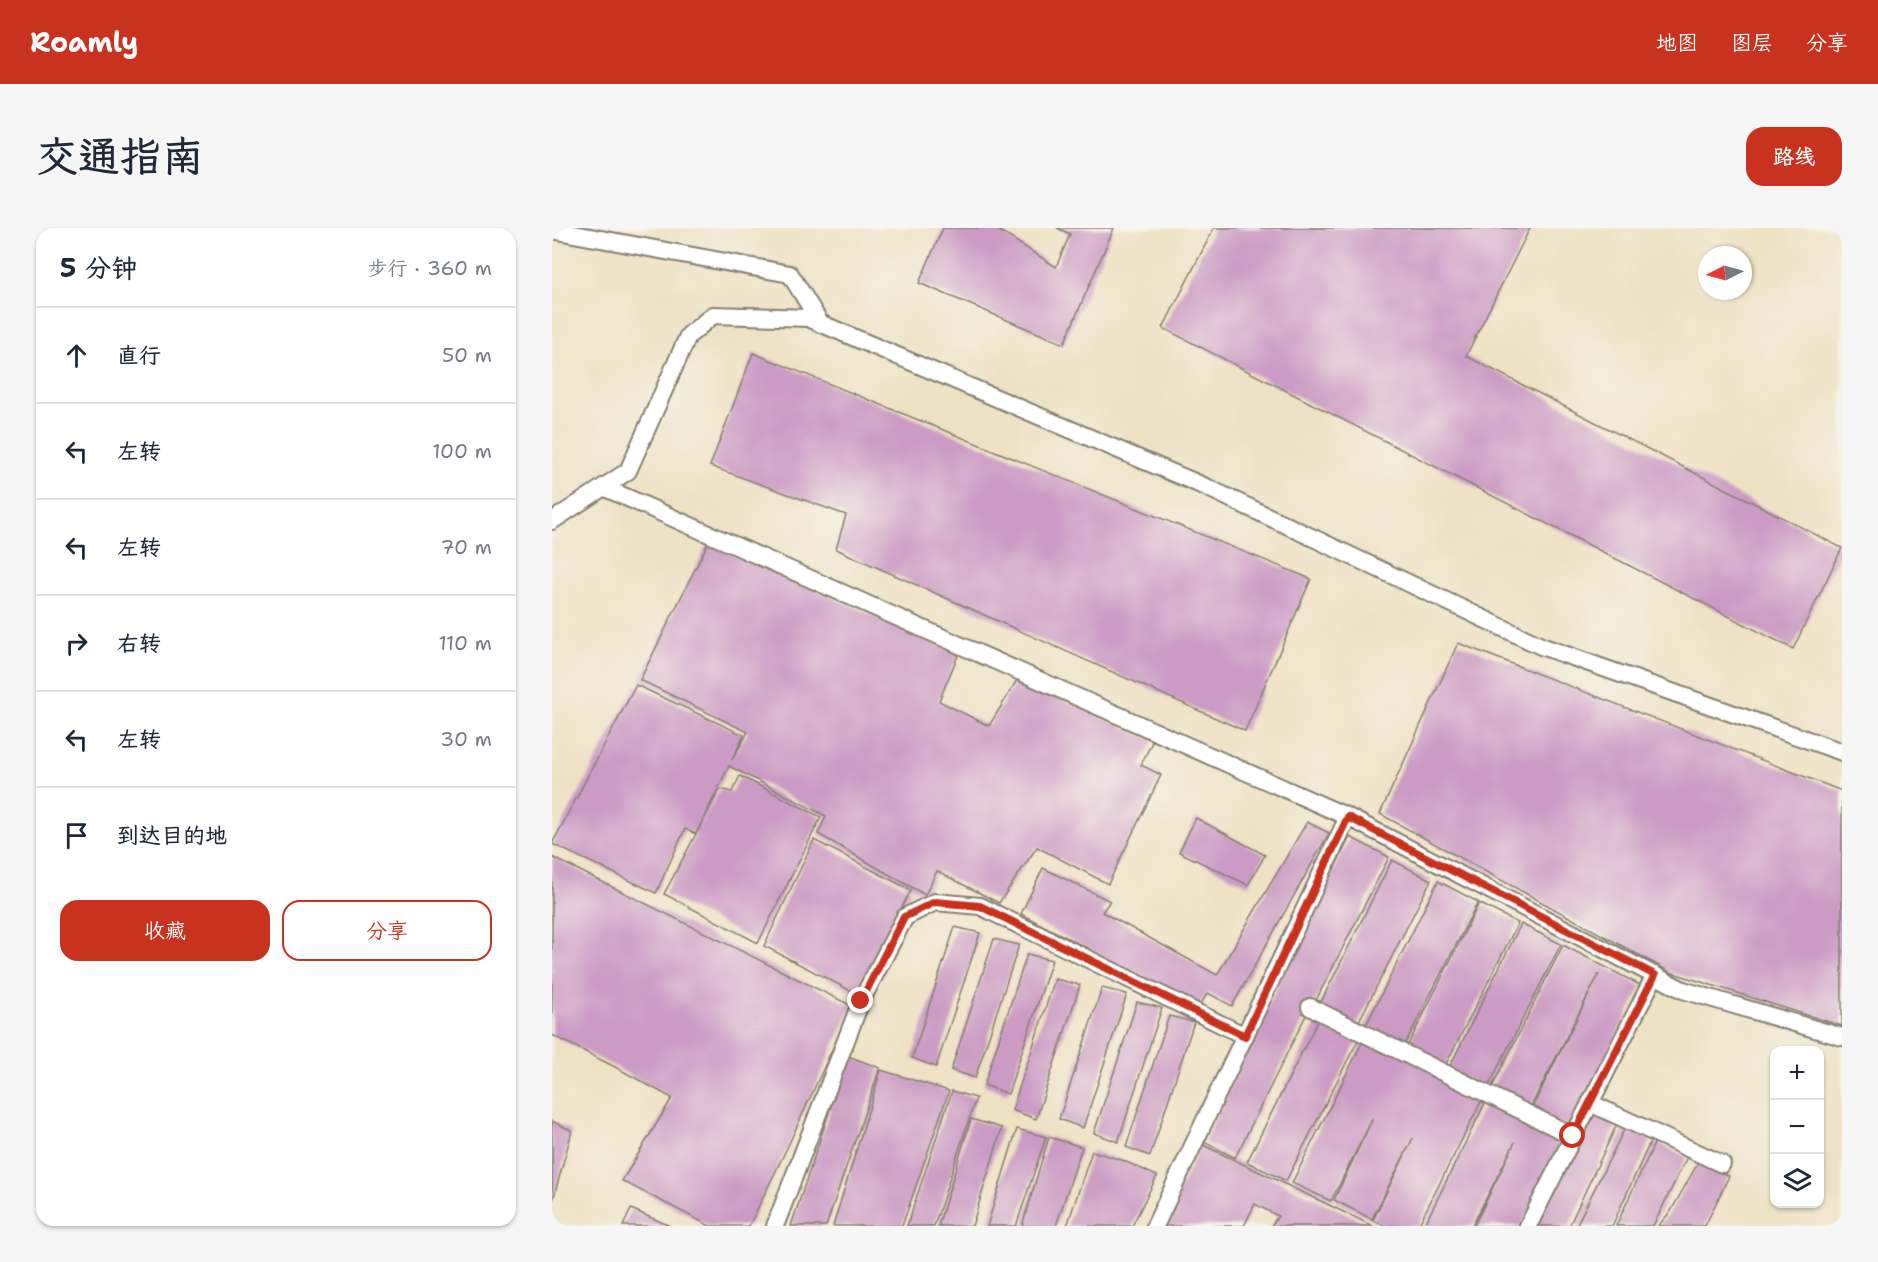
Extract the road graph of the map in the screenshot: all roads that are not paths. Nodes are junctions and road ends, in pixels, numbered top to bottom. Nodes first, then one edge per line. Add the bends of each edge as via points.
1 (552, 230) edge
2 (821, 324) junction
3 (603, 487) junction
4 (552, 521) edge
5 (1842, 752) edge
6 (1348, 817) junction
7 (1655, 975) junction
8 (1310, 1007) dead end
9 (1245, 1036) junction
10 (1842, 1037) edge
11 (1590, 1103) junction
12 (1573, 1136) junction
13 (1722, 1164) dead end
14 (775, 1226) edge
15 (1155, 1226) edge
16 (1528, 1226) edge

1 - 2 street via 790,274
2 - 3 street via 808,318 713,315 688,336 628,471
2 - 5 street via 1206,487 1541,646
3 - 4 street
3 - 6 street
6 - 7 street
6 - 9 street
7 - 10 street via 1683,990
7 - 11 street
8 - 12 street
9 - 14 street via 980,906 935,902 904,917 861,1001
9 - 15 street
11 - 12 street
11 - 13 street
12 - 16 street

